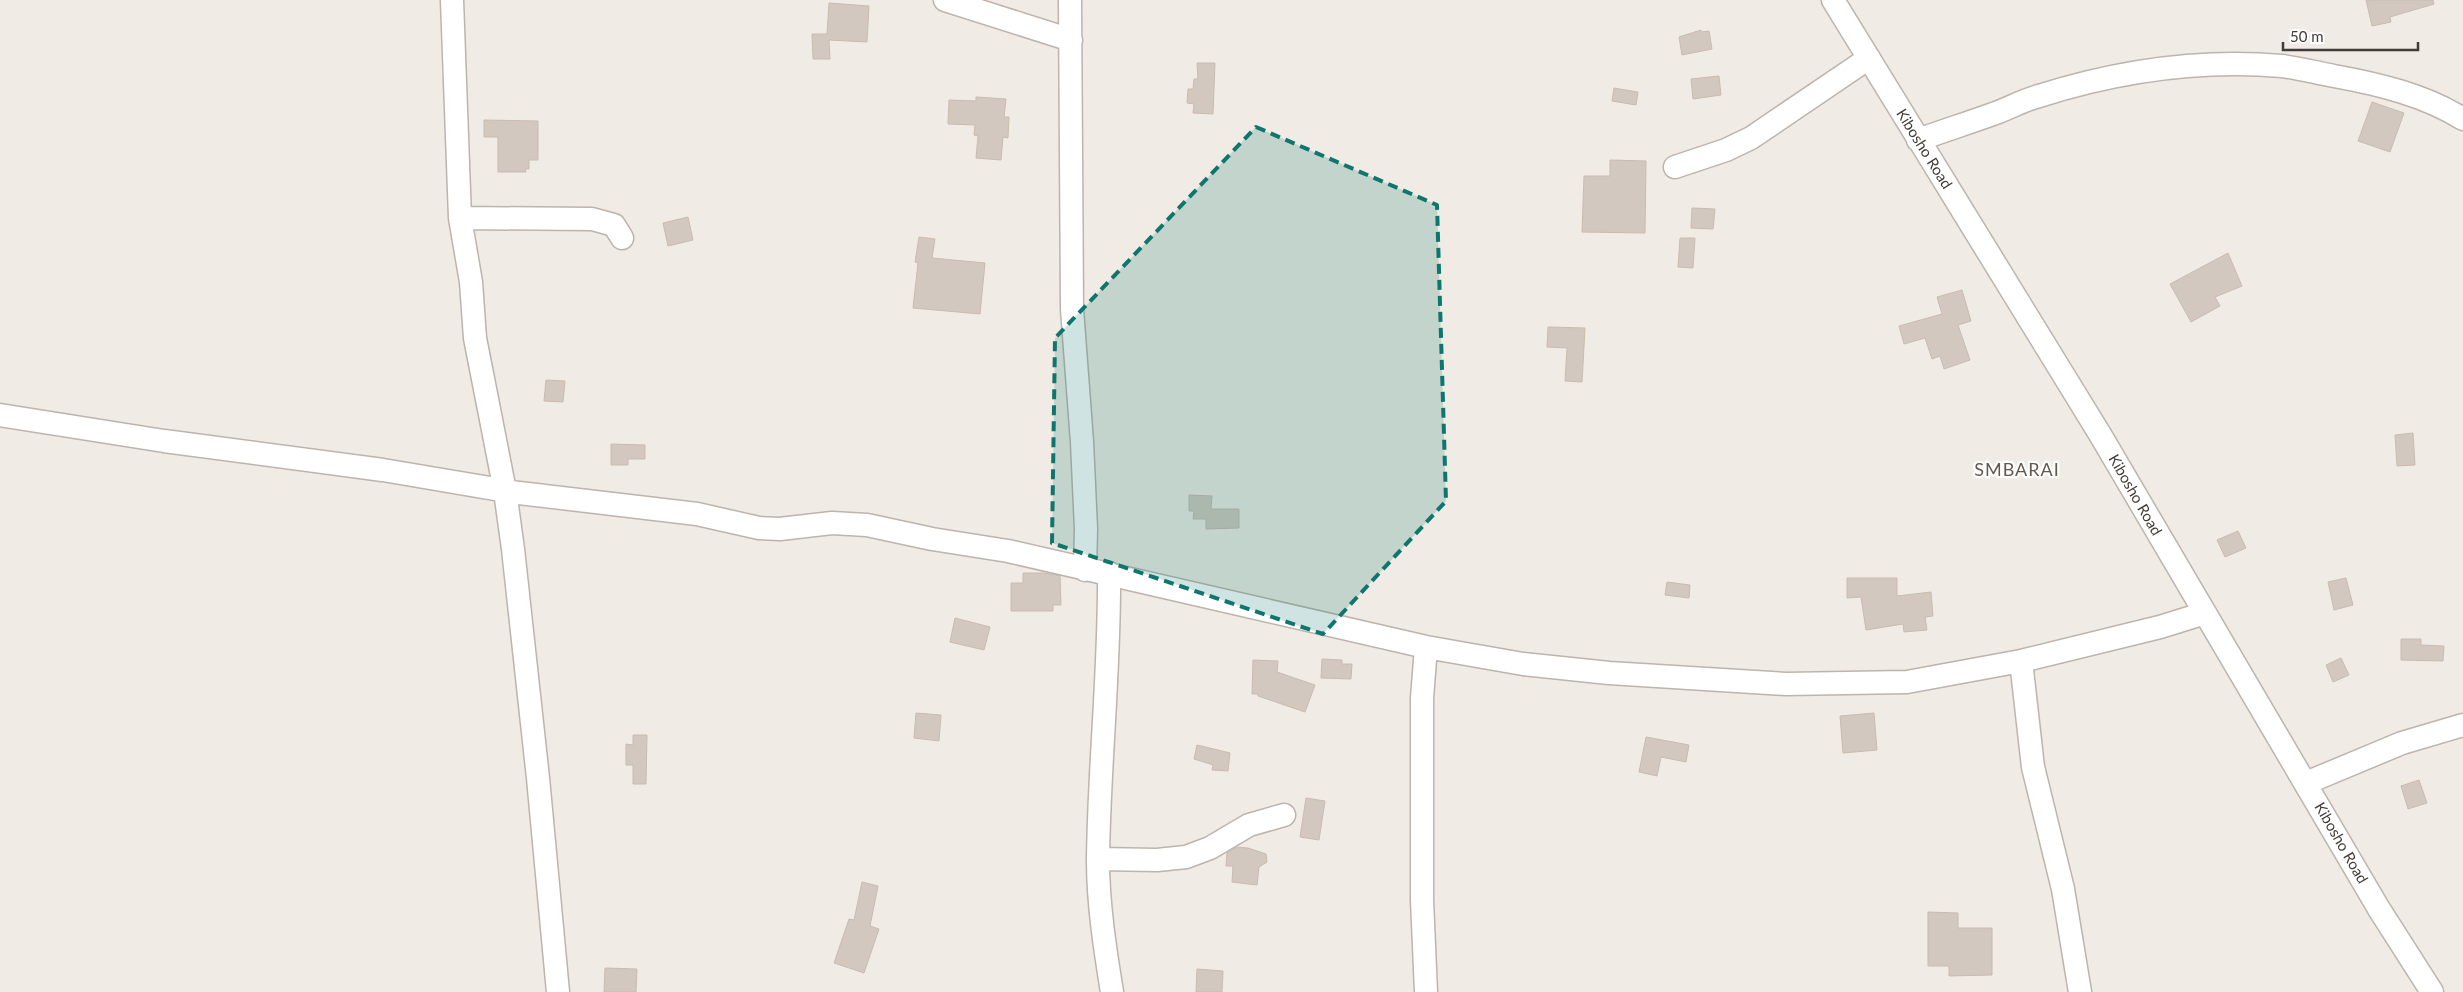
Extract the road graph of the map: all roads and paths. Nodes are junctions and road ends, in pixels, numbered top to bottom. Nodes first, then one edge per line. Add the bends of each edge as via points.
1 (452, 0) edge
2 (946, 0) edge
3 (1070, 0) edge
4 (1833, 0) edge
5 (1071, 40) junction
6 (1869, 58) junction
7 (2463, 119) edge
8 (1918, 140) junction
9 (1675, 166) dead end
10 (460, 218) junction
11 (622, 238) dead end
12 (0, 415) edge
13 (505, 491) junction
14 (1085, 570) junction
15 (1109, 573) junction
16 (2205, 613) junction
17 (1426, 647) junction
18 (2021, 661) junction
19 (2463, 725) edge
20 (2306, 783) junction
21 (1284, 815) dead end
22 (1098, 859) junction
23 (558, 992) edge
24 (1112, 992) edge
25 (1426, 992) edge
26 (2080, 992) edge
27 (2432, 992) edge

1 - 10 street
2 - 5 street
3 - 5 street
4 - 6 street, Kibosho Road
5 - 14 street via 1072,309 1086,529
6 - 8 street, Kibosho Road
6 - 9 street via 1751,138 1726,150
7 - 8 street via 2406,93 2354,79 2283,66 2192,66 2138,70 2082,83
8 - 16 street, Kibosho Road via 1984,243
10 - 11 street via 592,219 614,225
10 - 13 street via 476,338
12 - 13 street via 164,441 374,468
13 - 14 street via 697,514 759,528 832,523 867,525 1008,551
13 - 23 street via 523,632
14 - 15 street
15 - 17 street
15 - 22 street
16 - 18 street
16 - 20 street, Kibosho Road
17 - 18 street via 1523,664 1609,674 1786,684 1907,682
17 - 25 street via 1422,698 1422,900
18 - 26 street via 2033,767 2063,889
19 - 20 street via 2402,743
20 - 27 street, Kibosho Road via 2379,909
21 - 22 street via 1249,825 1210,848 1186,857
22 - 24 street

